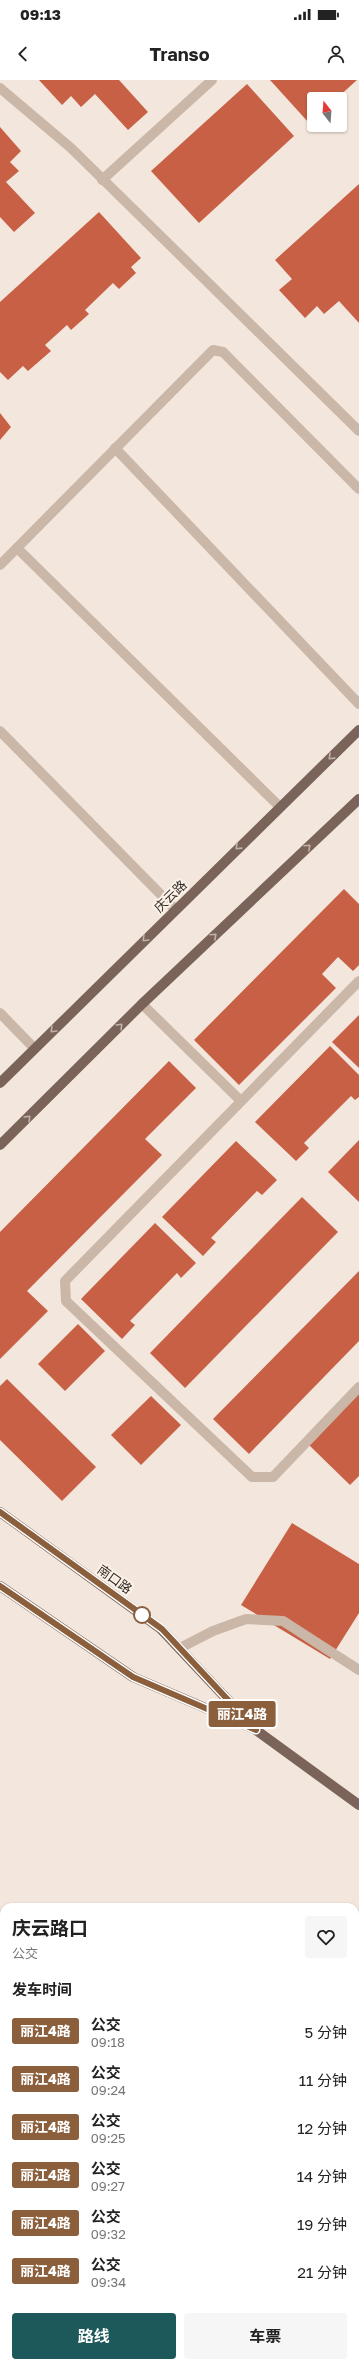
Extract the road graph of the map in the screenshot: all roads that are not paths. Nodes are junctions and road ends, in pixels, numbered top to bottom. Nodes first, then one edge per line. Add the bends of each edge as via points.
1 (212, 80) edge
2 (0, 88) edge
3 (102, 180) junction
4 (359, 431) edge
5 (115, 448) junction
6 (359, 489) edge
7 (17, 548) junction
8 (0, 565) edge
9 (359, 704) edge
10 (359, 730) edge
11 (0, 731) edge
12 (359, 799) edge
13 (280, 807) junction
14 (175, 909) junction
15 (359, 981) edge
16 (142, 1004) junction
17 (0, 1013) edge
18 (34, 1048) junction
19 (0, 1083) edge
20 (241, 1101) junction
21 (0, 1145) edge
22 (359, 1387) edge
23 (0, 1512) edge
24 (0, 1586) edge
25 (180, 1648) junction
26 (359, 1670) edge
27 (256, 1730) junction
28 (359, 1805) edge

1 - 3 street
2 - 3 street via 71,148
3 - 4 street
5 - 6 street via 213,350 223,352
5 - 7 street
5 - 9 street
7 - 8 street
7 - 13 street
10 -> 13 main road, 庆云路
11 - 14 street
16 -> 12 main road
13 -> 14 main road, 庆云路
14 -> 18 main road, 庆云路
15 - 20 street
16 - 20 street
21 -> 16 main road
17 - 18 street
18 - 19 main road, 庆云路
20 - 22 street via 65,1281 66,1301 252,1477 273,1477
23 - 25 main road, 南口路 via 162,1629
24 - 27 main road, 南口路 via 133,1677
25 - 26 street via 213,1631 246,1619 283,1621
25 - 27 main road, 南口路
27 - 28 main road, 南口路

